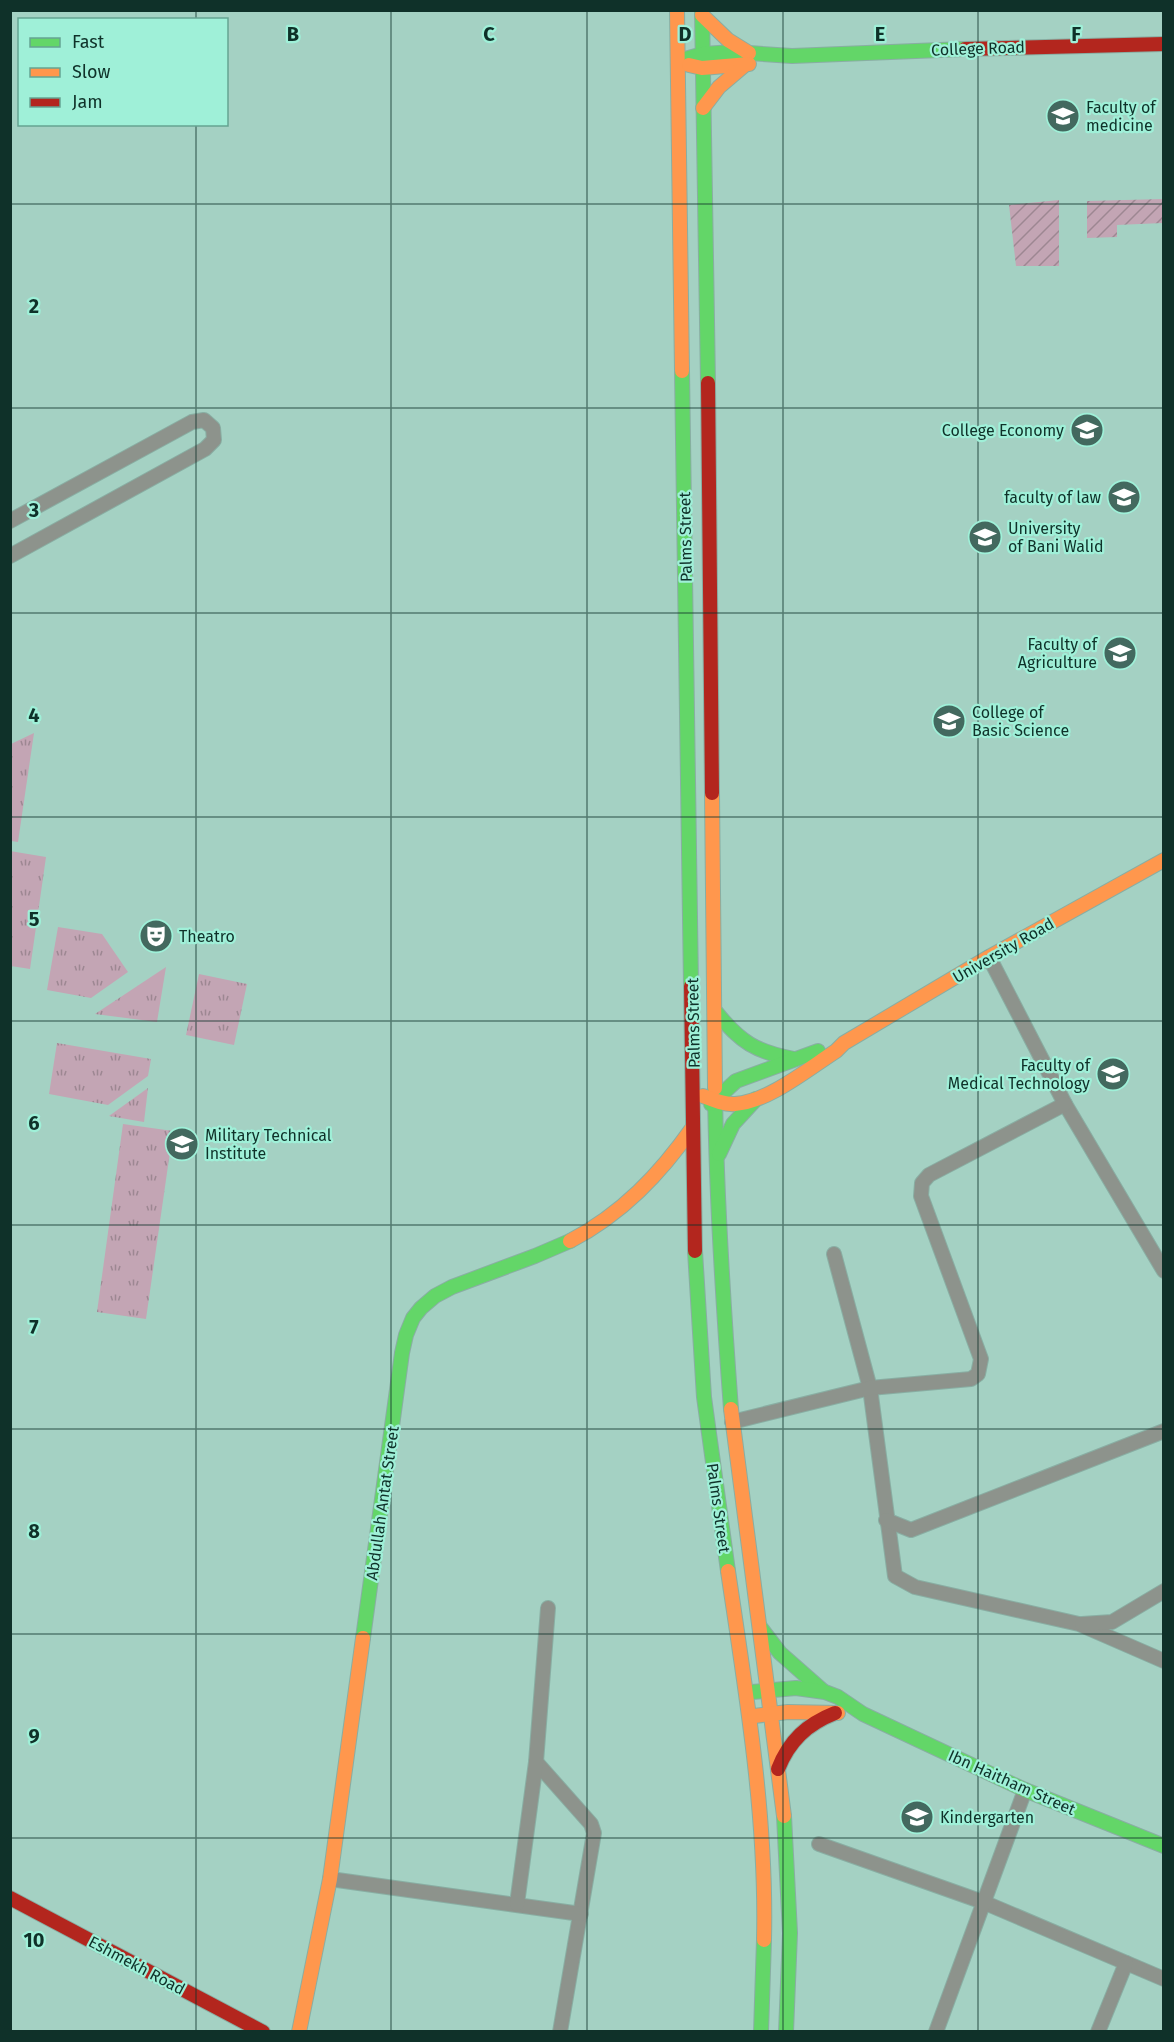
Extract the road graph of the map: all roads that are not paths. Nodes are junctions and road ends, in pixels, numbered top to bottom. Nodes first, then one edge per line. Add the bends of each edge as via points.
1 (677, 10) edge
2 (702, 13) edge
3 (1164, 44) edge
4 (748, 59) junction
5 (678, 61) junction
6 (702, 61) junction
7 (703, 108) junction
8 (10, 521) edge
9 (10, 556) edge
10 (1164, 861) edge
11 (989, 957) junction
12 (716, 1012) junction
13 (844, 1044) junction
14 (796, 1060) junction
15 (694, 1088) junction
16 (757, 1098) junction
17 (715, 1101) junction
18 (1065, 1104) junction
19 (693, 1127) junction
20 (716, 1169) junction
21 (834, 1254) dead end
22 (1164, 1271) edge
23 (870, 1388) junction
24 (732, 1422) junction
25 (1164, 1431) edge
26 (886, 1520) junction
27 (1164, 1591) edge
28 (548, 1608) dead end
29 (758, 1624) junction
30 (1078, 1624) junction
31 (1164, 1661) edge
32 (767, 1690) junction
33 (822, 1690) junction
34 (745, 1693) junction
35 (770, 1713) junction
36 (835, 1713) junction
37 (863, 1714) junction
38 (748, 1716) junction
39 (536, 1762) junction
40 (778, 1769) junction
41 (1025, 1790) junction
42 (819, 1844) dead end
43 (1164, 1846) edge
44 (330, 1879) junction
45 (10, 1898) edge
46 (983, 1902) junction
47 (517, 1904) junction
48 (581, 1914) junction
49 (1126, 1963) junction
50 (1164, 1978) edge
51 (263, 2031) edge
52 (299, 2031) edge
53 (560, 2031) edge
54 (761, 2031) edge
55 (786, 2031) edge
56 (936, 2031) edge
57 (1098, 2031) edge

1 - 5 main road, Palms Street
2 - 4 main road
2 - 6 main road, Palms Street
3 - 4 main road, College Road
4 - 6 main road, College Road
4 - 7 main road
5 - 6 main road
5 - 15 main road, Palms Street
6 - 7 main road, Palms Street
7 - 12 main road, Palms Street
8 - 9 street via 192,422 204,420 213,428 214,440 205,449
10 - 11 main road, University Road
11 - 13 main road, University Road
11 - 18 street
12 - 14 main road via 749,1047
12 - 17 main road, Palms Street
13 - 14 main road, University Road
13 - 16 main road, University Road
14 - 17 main road, University Road via 736,1081
15 - 17 main road
15 - 19 main road, Palms Street
16 - 17 main road, University Road via 735,1104
16 - 20 main road via 737,1118 722,1142
17 - 19 main road, University Road
17 - 20 main road, Palms Street
18 - 22 street
18 - 23 street via 929,1175 922,1183 921,1196 981,1359 978,1374 971,1379
19 - 34 main road, Palms Street via 700,1365
19 - 44 main road, Abdullah Antat Street via 665,1167 614,1214 552,1250 443,1291 422,1306 408,1328
20 - 24 main road, Palms Street
21 - 23 street
23 - 24 street
23 - 26 street
24 - 29 main road, Palms Street
25 - 26 street via 911,1530
26 - 30 street via 895,1576 904,1582
27 - 30 street via 1112,1622
28 - 39 street
29 - 32 main road, Palms Street
29 - 33 main road via 780,1653
30 - 31 street
32 - 33 main road
32 - 34 main road
32 - 35 main road, Palms Street
33 - 37 main road
34 - 38 main road, Palms Street
35 - 36 main road
35 - 38 main road
35 - 40 main road, Palms Street
36 - 37 main road
36 - 40 main road via 798,1733
37 - 41 main road, Ibn Haitham Street
38 - 54 main road, Palms Street via 765,1890
39 - 47 street
39 - 48 street via 594,1828
40 - 55 main road, Palms Street via 789,1883
41 - 43 main road, Ibn Haitham Street
41 - 46 street
42 - 46 street
44 - 47 street
44 - 52 main road, Abdullah Antat Street
45 - 51 main road, Eshmekh Road
46 - 49 street
46 - 56 street
47 - 48 street
48 - 53 street
49 - 50 street
49 - 57 street

